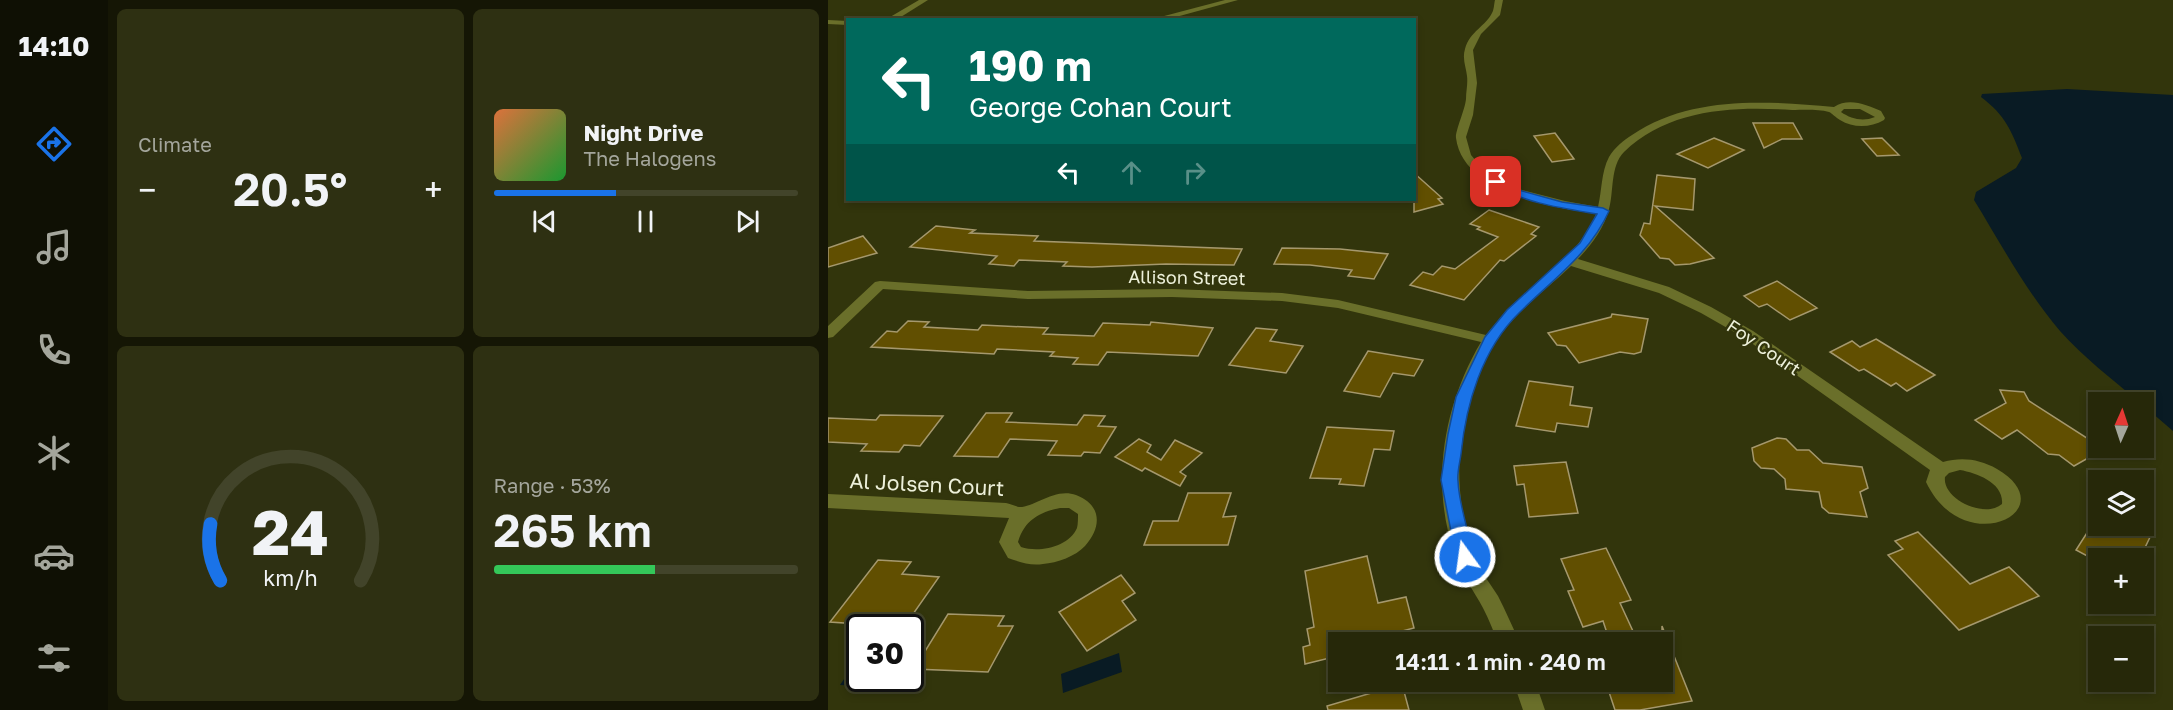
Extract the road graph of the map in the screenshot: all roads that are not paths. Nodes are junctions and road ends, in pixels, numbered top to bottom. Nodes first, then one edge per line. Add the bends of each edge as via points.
1 (924, 0) edge
2 (1234, 0) edge
3 (1498, 0) edge
4 (892, 18) edge
5 (1161, 18) edge
6 (828, 22) edge
7 (846, 23) edge
8 (1836, 110) dead end
9 (1603, 211) junction
10 (1569, 261) junction
11 (828, 334) edge
12 (1489, 340) junction
13 (1941, 469) dead end
14 (828, 501) edge
15 (1024, 515) dead end
16 (1504, 632) edge
17 (1527, 692) edge
18 (1533, 710) edge

1 - 4 street
2 - 5 street
3 - 9 street via 1496,15 1471,44 1468,56 1472,74 1468,118 1461,136 1466,154 1481,173 1511,191 1561,205
6 - 7 street
8 - 9 street via 1733,107 1682,115 1651,126 1615,156
9 - 10 street via 1596,228
10 - 12 street via 1512,312
10 - 13 street, Foy Court via 1664,290 1749,334
11 - 12 street, Allison Street via 880,285 1029,295 1172,292 1282,297 1338,304
12 - 16 street via 1463,397 1449,480 1465,557
14 - 15 street, Al Jolsen Court via 1006,510
17 - 18 street

